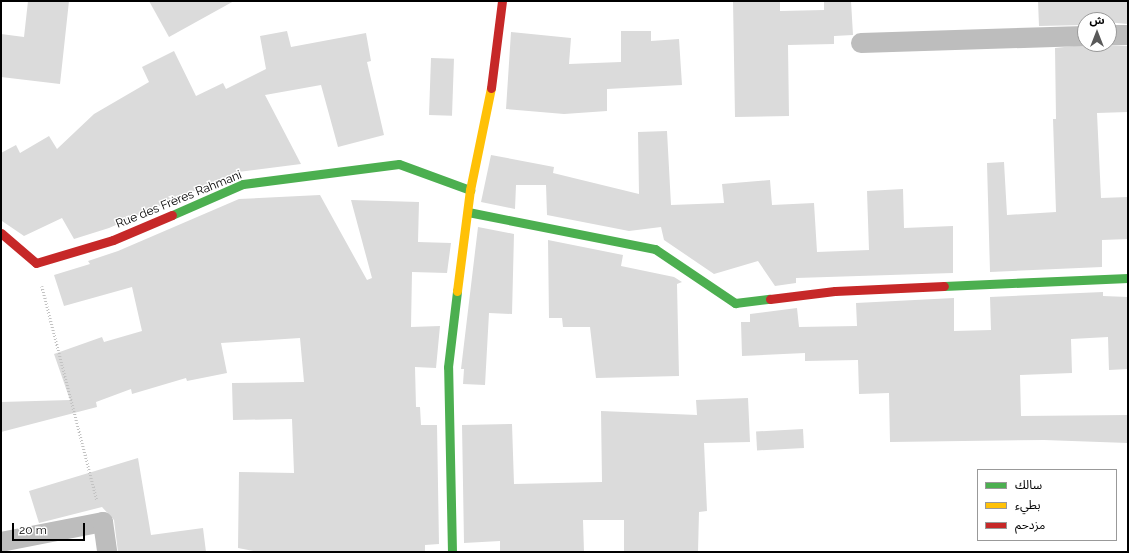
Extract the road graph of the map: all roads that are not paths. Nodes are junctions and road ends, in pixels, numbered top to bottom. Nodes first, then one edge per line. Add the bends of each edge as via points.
1 (502, 1) edge
2 (1117, 35) edge
3 (1128, 35) edge
4 (1077, 36) edge
5 (861, 43) dead end
6 (470, 190) junction
7 (468, 212) junction
8 (1, 233) edge
9 (1128, 278) edge
10 (1, 542) edge
11 (107, 552) edge
12 (452, 552) edge

1 - 6 street via 488,113
2 - 3 street
4 - 5 street
6 - 7 street
6 - 8 street, Rue des Frères Rahmani via 399,164 243,184 113,240 36,263
7 - 9 street via 655,249 735,303 835,291
7 - 12 street via 448,367
10 - 11 street via 103,522

